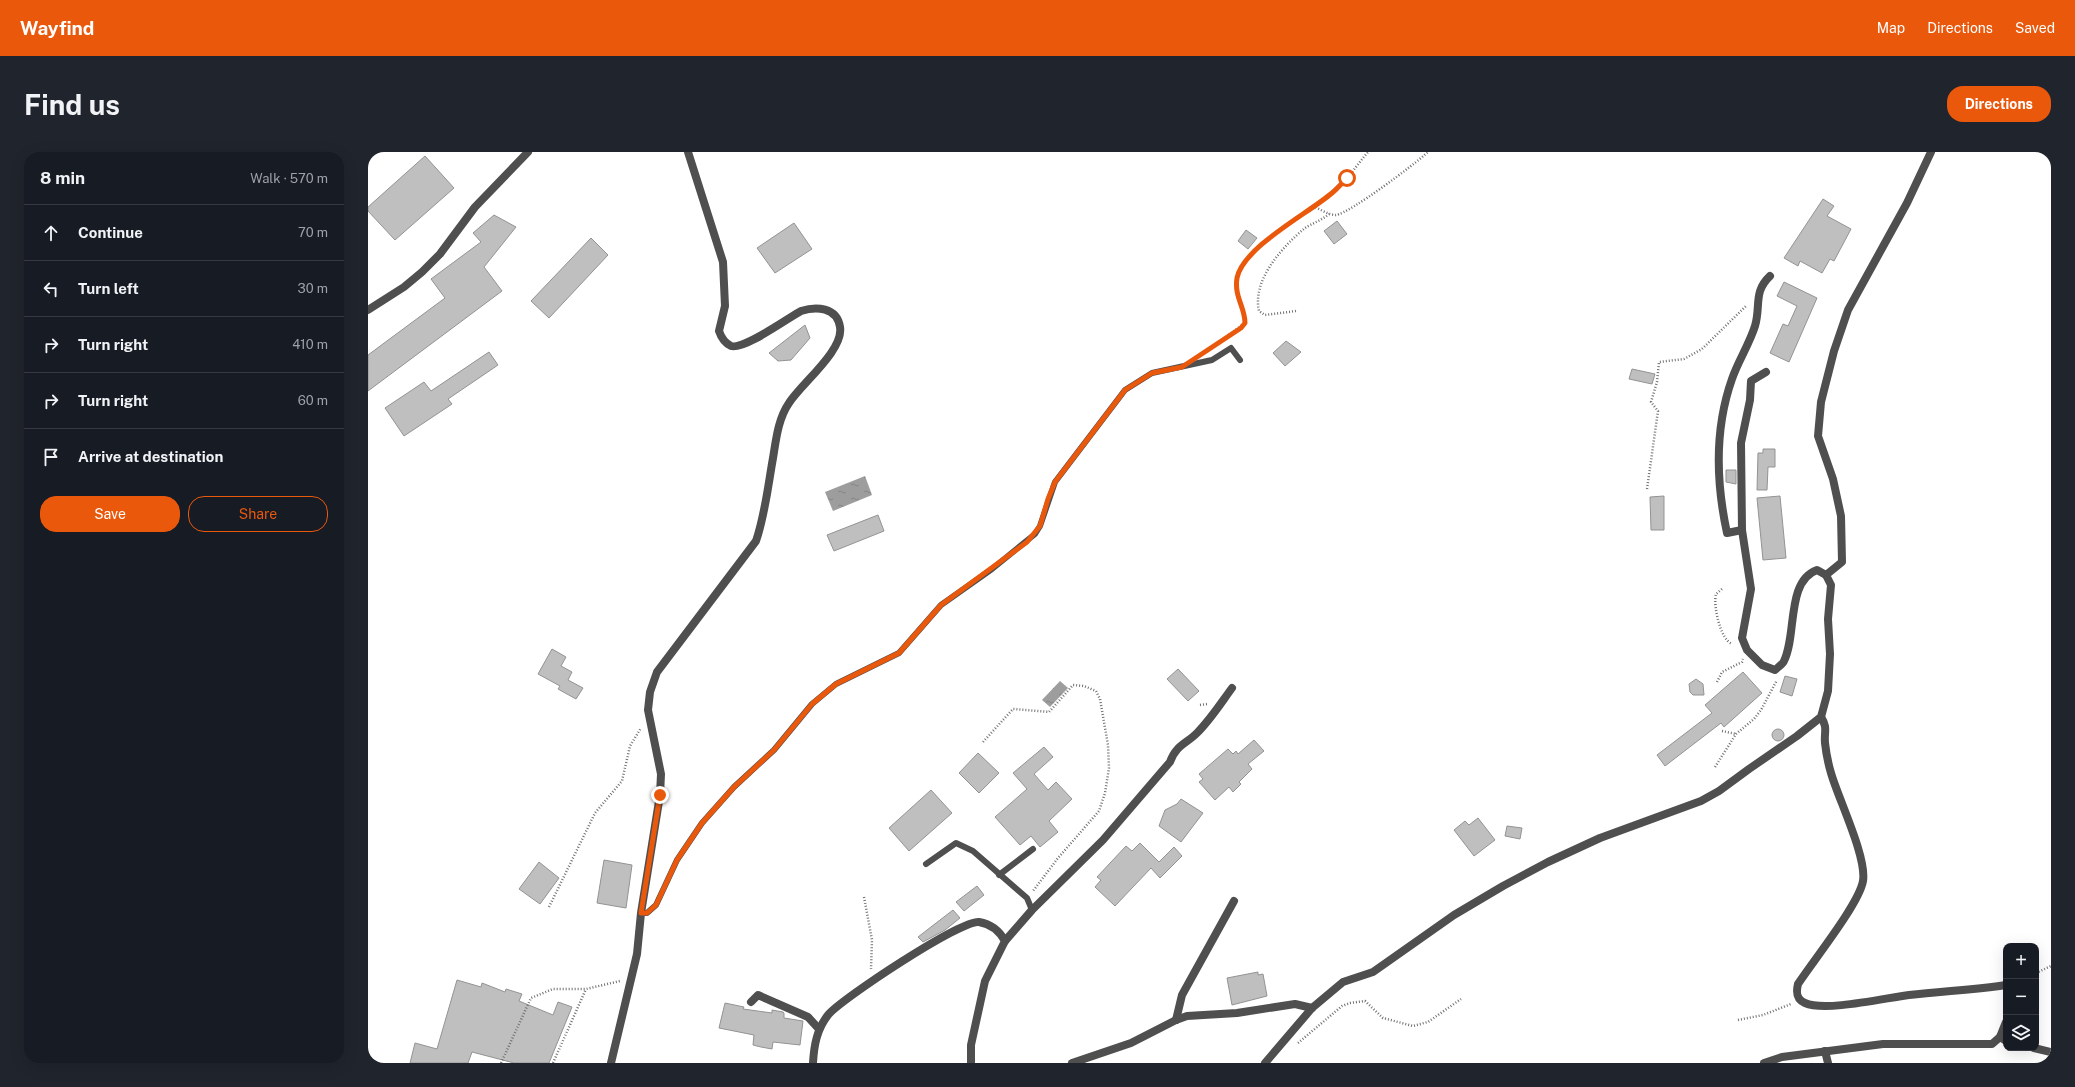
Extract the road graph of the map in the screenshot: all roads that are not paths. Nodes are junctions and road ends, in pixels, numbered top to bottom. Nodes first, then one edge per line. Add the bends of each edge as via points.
1 (528, 152) edge
2 (688, 152) edge
3 (1931, 152) edge
4 (1770, 276) dead end
5 (368, 310) edge
6 (1240, 360) dead end
7 (1766, 372) dead end
8 (1742, 530) junction
9 (1826, 575) junction
10 (1232, 688) dead end
11 (1821, 716) junction
12 (1033, 849) dead end
13 (926, 864) dead end
14 (999, 876) junction
15 (1234, 901) dead end
16 (1032, 910) junction
17 (641, 913) junction
18 (1005, 941) junction
19 (2003, 986) edge
20 (751, 1002) dead end
21 (1312, 1008) junction
22 (1176, 1020) junction
23 (819, 1029) junction
24 (2003, 1039) edge
25 (2039, 1049) edge
26 (1825, 1051) junction
27 (2051, 1052) edge
28 (611, 1063) edge
29 (813, 1063) edge
30 (971, 1063) edge
31 (1075, 1063) edge
32 (1265, 1063) edge
33 (1764, 1063) edge
34 (1828, 1063) edge

1 - 5 street via 475,207 440,254 422,272
2 - 17 street via 723,262 725,306 719,331 726,342 731,346 744,344 810,308 822,308 831,312 838,318 840,328 836,346 799,389 783,416 777,434 762,523 756,541 657,672 650,692 649,716 661,774 656,828
3 - 9 street via 1911,197 1848,310 1821,402 1818,436 1833,479 1841,516 1842,562
4 - 8 street via 1758,292 1755,325 1728,392 1719,437 1720,501 1727,533
6 - 17 lane via 1231,348 1222,356 1206,362 1152,373 1125,390 1055,482 1035,534 992,569 941,605 899,653 836,684 812,704 774,750 734,787 702,823 677,860 656,905 647,913
7 - 8 street via 1751,381 1741,444
8 - 9 street via 1751,589 1742,638 1747,651 1762,665 1775,670 1784,662 1791,636 1796,594 1808,573 1817,570
9 - 11 street via 1831,585 1828,619 1830,654 1828,691
10 - 16 street via 1196,734 1174,751 1170,762 1103,840
11 - 19 street via 1826,725 1825,742 1830,772 1859,853 1863,880 1859,893 1845,916 1798,984 1796,992 1799,1000 1806,1004 1838,1005
11 - 21 street via 1719,791 1701,801 1600,838 1503,886 1454,915 1373,972 1343,982
12 - 14 lane
13 - 14 lane via 956,843 973,851
14 - 16 lane via 1027,898
15 - 22 street via 1182,995
16 - 18 street
17 - 28 street via 637,954
18 - 23 street via 993,927 979,922 966,924 869,984 829,1014
18 - 30 street via 985,981 971,1044
20 - 23 street via 758,995 808,1017
21 - 22 street via 1295,1004 1237,1013 1187,1016
21 - 32 street
22 - 31 street via 1131,1043
23 - 29 street via 813,1051
24 - 26 street via 1992,1044 1883,1044
25 - 27 street
26 - 33 street via 1782,1057
26 - 34 street

